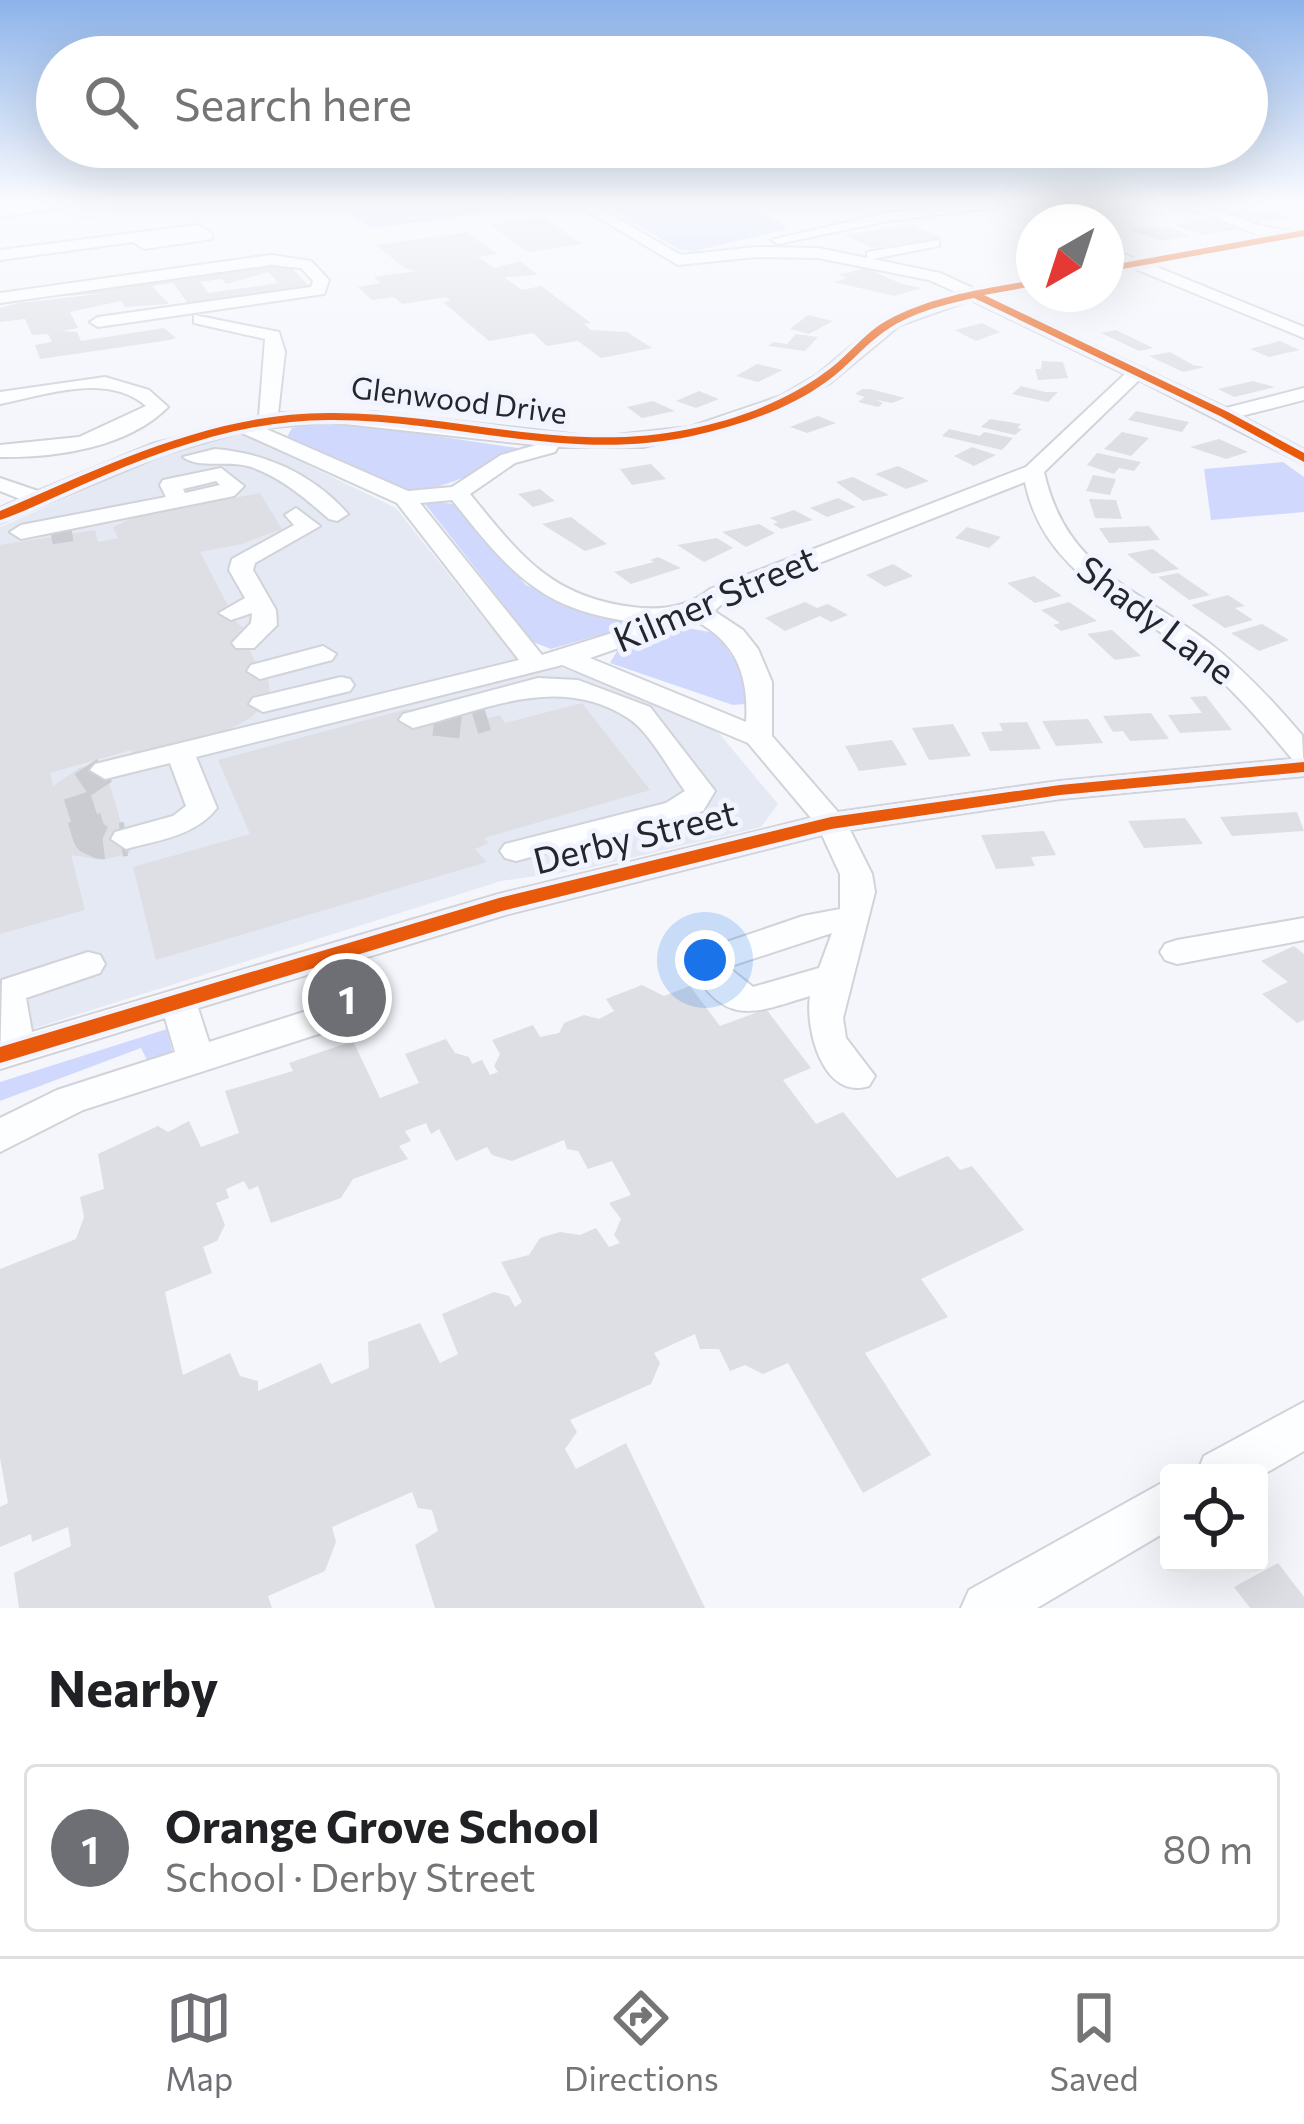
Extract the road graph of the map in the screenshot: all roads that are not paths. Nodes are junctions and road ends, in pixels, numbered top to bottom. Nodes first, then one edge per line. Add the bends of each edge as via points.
1 (142, 278) edge
2 (319, 278) edge
3 (940, 278) edge
4 (1169, 278) edge
5 (1016, 286) edge
6 (974, 294) junction
7 (0, 298) edge
8 (185, 310) junction
9 (98, 322) dead end
10 (1304, 333) edge
11 (1136, 373) junction
12 (1304, 394) edge
13 (0, 398) edge
14 (1224, 414) junction
15 (268, 421) junction
16 (240, 425) junction
17 (560, 445) junction
18 (0, 451) edge
19 (1304, 458) edge
20 (1033, 471) junction
21 (79, 482) junction
22 (1, 485) edge
23 (311, 490) junction
24 (103, 492) junction
25 (458, 493) junction
26 (405, 498) junction
27 (39, 499) junction
28 (178, 500) dead end
29 (130, 509) junction
30 (337, 514) dead end
31 (7, 527) edge
32 (81, 529) tunnel mouth
33 (51, 534) tunnel mouth
34 (258, 601) junction
35 (698, 612) junction
36 (231, 613) dead end
37 (245, 643) dead end
38 (323, 655) dead end
39 (563, 656) junction
40 (534, 662) junction
41 (260, 671) dead end
42 (341, 685) dead end
43 (482, 698) junction
44 (263, 704) dead end
45 (424, 719) dead end
46 (758, 737) junction
47 (180, 752) junction
48 (1304, 756) edge
49 (1304, 767) edge
50 (106, 770) dead end
51 (831, 823) junction
52 (592, 831) junction
53 (126, 839) tunnel mouth
54 (516, 851) dead end
55 (617, 876) junction
56 (855, 918) junction
57 (1304, 929) edge
58 (333, 952) junction
59 (1177, 952) dead end
60 (88, 964) dead end
61 (830, 977) junction
62 (178, 1001) junction
63 (8, 1053) edge
64 (196, 1060) junction
65 (856, 1076) dead end
66 (0, 1136) edge
67 (1304, 1425) edge
68 (1236, 1464) edge
69 (1160, 1508) edge
70 (986, 1608) edge

1 - 7 street
2 - 8 street via 319,291
3 - 6 street
4 - 10 street
5 - 6 street, Glenwood Drive
6 - 11 street
6 - 17 street, Glenwood Drive via 893,322 813,386 759,411 689,434
8 - 9 street
8 - 15 street via 273,336
11 - 14 street
11 - 20 street, Kilmer Street
12 - 14 street
13 - 18 street via 112,381 142,388 158,407 130,429
14 - 19 street
15 - 16 street, Glenwood Drive
15 - 17 street, Glenwood Drive via 329,416
16 - 21 street, Glenwood Drive via 155,448
16 - 26 street
17 - 25 street via 508,459
20 - 35 street, Kilmer Street via 719,594
20 - 48 street, Shady Lane via 1055,541 1228,672
21 - 24 street
21 - 27 street, Glenwood Drive
22 - 27 street
23 - 24 street via 266,463 216,454
23 - 30 street
23 - 34 street via 292,509 309,526 244,559 241,571
24 - 29 street
25 - 26 street
25 - 35 street via 526,574 559,596 645,616
26 - 40 street
27 - 31 street, Glenwood Drive
28 - 29 street
29 - 31 street
29 - 32 street
31 - 33 street
34 - 36 street
34 - 37 street via 264,625
35 - 39 street, Kilmer Street
35 - 46 street via 758,666
38 - 41 street
39 - 40 street, Kilmer Street
39 - 46 street
40 - 43 street, Kilmer Street
42 - 44 street
43 - 45 street
43 - 47 street, Kilmer Street
43 - 52 street via 554,684 626,706 652,723 700,791 676,810
46 - 51 street
47 - 50 street, Kilmer Street
47 - 53 street via 202,808 184,823
49 - 51 street, Derby Street
51 - 55 street, Derby Street
51 - 56 street via 858,877
52 - 54 street
52 - 55 street
55 - 58 street, Derby Street
56 - 61 street
56 - 61 street via 712,960 710,970 738,999 753,1000
57 - 59 street
58 - 62 street, Derby Street
58 - 64 street via 355,1009
60 - 63 street via 14,989 7,999
61 - 65 street via 828,1037
62 - 63 street, Derby Street
62 - 64 street
64 - 66 street via 70,1100
67 - 68 street
69 - 70 street

